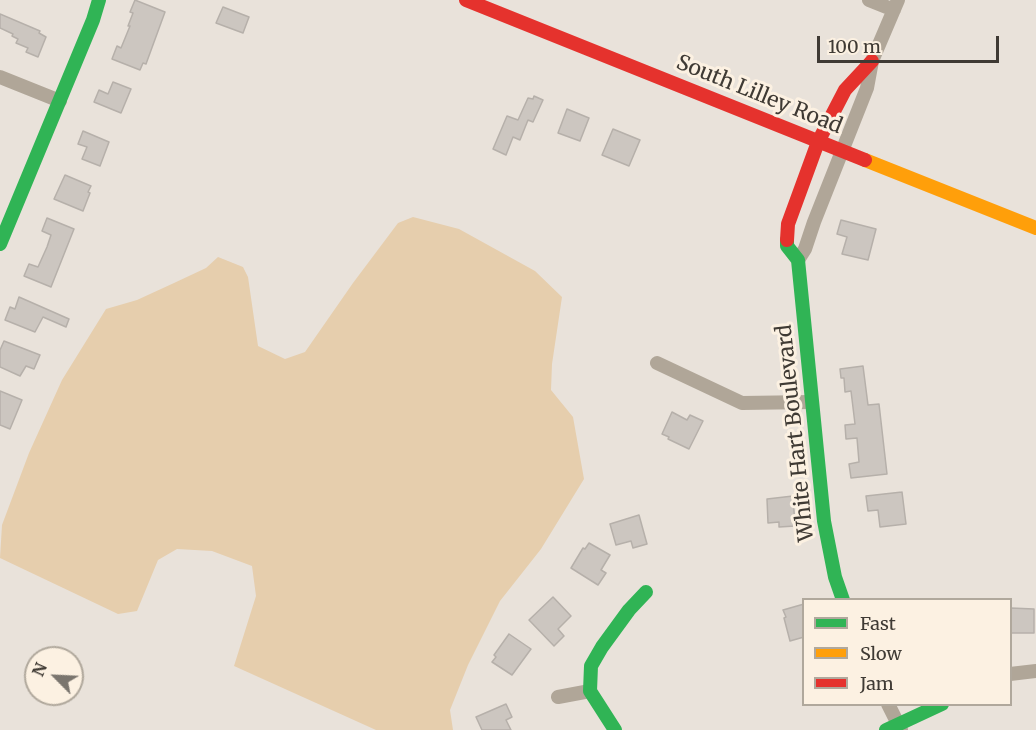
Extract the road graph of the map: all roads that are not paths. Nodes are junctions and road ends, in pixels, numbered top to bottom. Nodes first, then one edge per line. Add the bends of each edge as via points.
1 (99, 0) edge
2 (466, 0) edge
3 (869, 0) edge
4 (896, 5) edge
5 (872, 61) junction
6 (0, 77) edge
7 (60, 101) junction
8 (818, 142) junction
9 (841, 152) junction
10 (1036, 228) edge
11 (0, 244) edge
12 (798, 260) junction
13 (657, 363) dead end
14 (811, 402) junction
15 (646, 592) dead end
16 (842, 598) edge
17 (1036, 671) edge
18 (1012, 674) edge
19 (590, 691) junction
20 (558, 697) dead end
21 (888, 706) edge
22 (940, 706) edge
23 (895, 728) edge
24 (615, 730) edge

1 - 7 street
2 - 8 street, South Lilley Road
3 - 4 street
4 - 5 street
5 - 8 street, White Hart Boulevard via 845,90
5 - 9 street via 867,88
6 - 7 street
7 - 11 street
8 - 9 street, South Lilley Road
8 - 12 street, White Hart Boulevard via 788,224 787,246
9 - 10 street, South Lilley Road
9 - 12 street
12 - 14 street, White Hart Boulevard
13 - 14 street via 742,403
14 - 16 street, White Hart Boulevard via 824,521
15 - 19 street via 591,666
17 - 18 street
19 - 20 street
19 - 24 street
21 - 23 street
22 - 23 street

